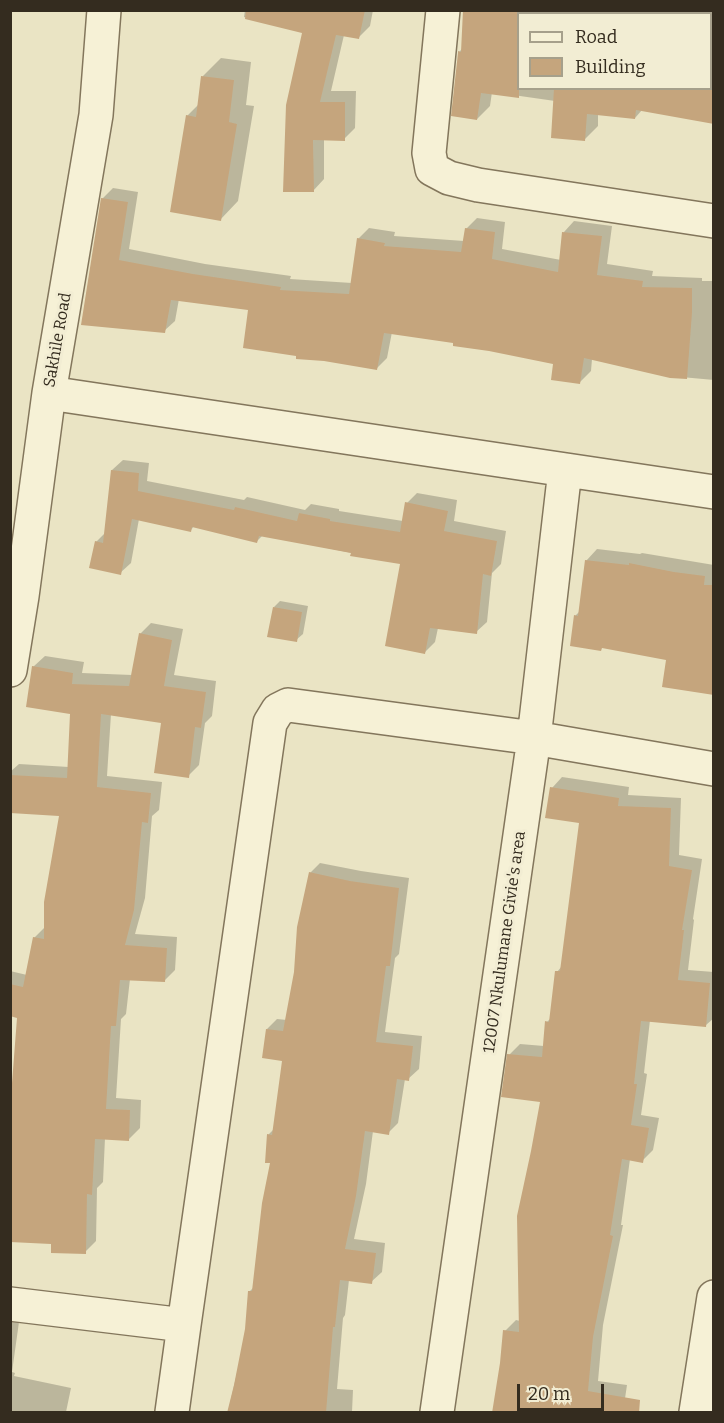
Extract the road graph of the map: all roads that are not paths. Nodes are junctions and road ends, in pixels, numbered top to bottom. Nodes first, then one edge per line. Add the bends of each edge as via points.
1 (104, 10) edge
2 (443, 10) edge
3 (714, 221) edge
4 (49, 393) junction
5 (565, 470) junction
6 (714, 492) edge
7 (16, 595) edge
8 (10, 670) edge
9 (534, 738) junction
10 (714, 769) edge
11 (714, 1297) edge
12 (10, 1304) edge
13 (184, 1325) junction
14 (172, 1413) edge
15 (437, 1413) edge
16 (696, 1413) edge

1 - 4 street, Sakhile Road via 96,115
2 - 3 street via 429,153 432,169 478,185
4 - 5 street
4 - 7 street, Sakhile Road
5 - 6 street
5 - 9 street, 12007 Nkulumane Givie's area
7 - 8 street, Sakhile Road
9 - 10 street
9 - 13 street via 288,705 272,718
9 - 15 street, 12007 Nkulumane Givie's area
11 - 16 street
12 - 13 street
13 - 14 street

